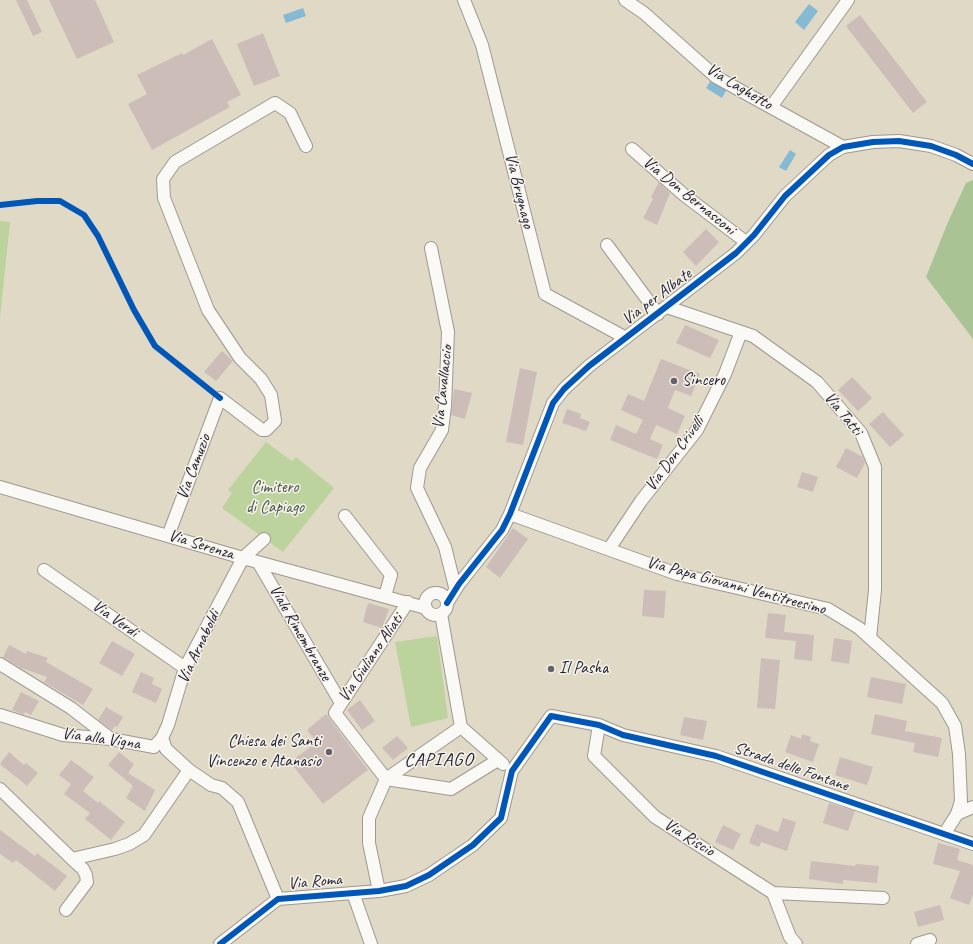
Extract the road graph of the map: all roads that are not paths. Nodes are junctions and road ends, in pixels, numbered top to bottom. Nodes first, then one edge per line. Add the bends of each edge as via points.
1 (464, 0) edge
2 (625, 0) edge
3 (848, 0) edge
4 (771, 107) junction
5 (306, 146) dead end
6 (843, 147) junction
7 (632, 149) dead end
8 (973, 164) edge
9 (746, 242) junction
10 (608, 245) dead end
11 (431, 248) dead end
12 (662, 310) junction
13 (741, 332) junction
14 (626, 338) junction
15 (0, 487) edge
16 (510, 514) junction
17 (345, 516) dead end
18 (168, 536) junction
19 (264, 539) dead end
20 (609, 549) junction
21 (243, 558) junction
22 (258, 562) junction
23 (44, 570) dead end
24 (457, 586) junction
25 (385, 596) junction
26 (444, 598) junction
27 (405, 601) junction
28 (427, 603) junction
29 (441, 614) junction
30 (870, 638) junction
31 (0, 664) edge
32 (185, 668) junction
33 (338, 708) junction
34 (0, 715) edge
35 (599, 725) junction
36 (461, 728) junction
37 (162, 738) junction
38 (111, 739) junction
39 (498, 760) junction
40 (189, 770) junction
41 (512, 771) junction
42 (386, 779) junction
43 (0, 789) edge
44 (973, 807) edge
45 (957, 814) junction
46 (945, 833) junction
47 (973, 844) edge
48 (72, 859) junction
49 (379, 891) junction
50 (353, 893) junction
51 (773, 893) junction
52 (883, 898) dead end
53 (278, 899) junction
54 (66, 910) dead end
55 (781, 913) junction
56 (930, 940) dead end
57 (790, 942) edge
58 (220, 944) edge
59 (371, 944) edge
60 (804, 944) edge
61 (917, 944) edge

1 - 14 street, Via Brugnago via 482,45 545,294
2 - 4 street, Via Laghetto via 644,13 716,77
3 - 4 street
4 - 6 street, Via Laghetto
5 - 18 street, Via Camuzio via 290,114 275,103 175,162 164,179 164,198 208,310 240,358 261,379 271,395 275,422 266,430 262,430 220,398
6 - 8 street, Via per Albate via 899,141 932,146 956,154
6 - 9 street, Via per Albate via 829,155 796,185
7 - 9 street, Via Don Bernasconi via 684,195
9 - 12 street, Via per Albate via 711,273
10 - 12 street
11 - 24 street, Via Cavallaccio via 448,332 445,406 442,430 420,468 417,488 445,547
12 - 13 street, Via Tatti
12 - 14 street, Via per Albate
13 - 20 street, Via Don Crivelli via 725,374 697,430 641,501
13 - 30 street, Via Tatti via 753,336 817,382 861,433 875,467 874,590
14 - 16 street, Via per Albate via 571,381 553,403
15 - 18 street, Via Serenza
16 - 20 street, Via Papa Giovanni Ventitreesimo
16 - 24 street, Via per Albate via 502,530
17 - 25 street via 391,575
18 - 21 street, Via Serenza
19 - 21 street
20 - 30 street, Via Papa Giovanni Ventitreesimo via 677,574 828,609
21 - 22 street, Via Serenza
21 - 32 street, Via Arnaboldi
22 - 25 street, Via Serenza
22 - 33 street, Viale Rimembranze
23 - 32 street, Via Verdi
24 - 26 street, Via per Albate
25 - 27 street, Via Serenza
26 - 28 street via 434,593
26 - 29 street via 446,610
27 - 28 street, Via Serenza
27 - 33 street, Via Giuliano Aliati
28 - 29 street via 431,613
29 - 36 street
30 - 45 street, Via Papa Giovanni Ventitreesimo via 942,704 955,726 961,786 961,801
31 - 38 street via 71,708
32 - 37 street, Via Arnaboldi
33 - 42 street, Viale Rimembranze
34 - 38 street, Via alla Vigna via 63,735
35 - 41 street, Strada delle Fontane via 551,716
35 - 46 street, Strada delle Fontane via 623,735 716,756
35 - 51 street, Via Riscio via 594,756 654,816
36 - 39 street
36 - 42 street
37 - 38 street, Via alla Vigna via 154,747
37 - 40 street, Via alla Vigna via 166,749
39 - 41 street
39 - 42 street via 451,789
40 - 48 street via 144,834 115,849
40 - 53 street, Via alla Vigna via 211,785 222,788 238,802
41 - 49 street, Via Roma via 501,818 473,844 429,875 406,886
42 - 49 street via 369,818 369,842
43 - 48 street
44 - 45 street
45 - 46 street, Via Papa Giovanni Ventitreesimo
46 - 47 street, Strada delle Fontane
48 - 54 street via 83,869 86,882
49 - 50 street, Via Roma
50 - 53 street, Via Roma
50 - 59 street
51 - 52 street
51 - 55 street
53 - 58 street, Via Roma
55 - 57 street
55 - 60 street
56 - 61 street

